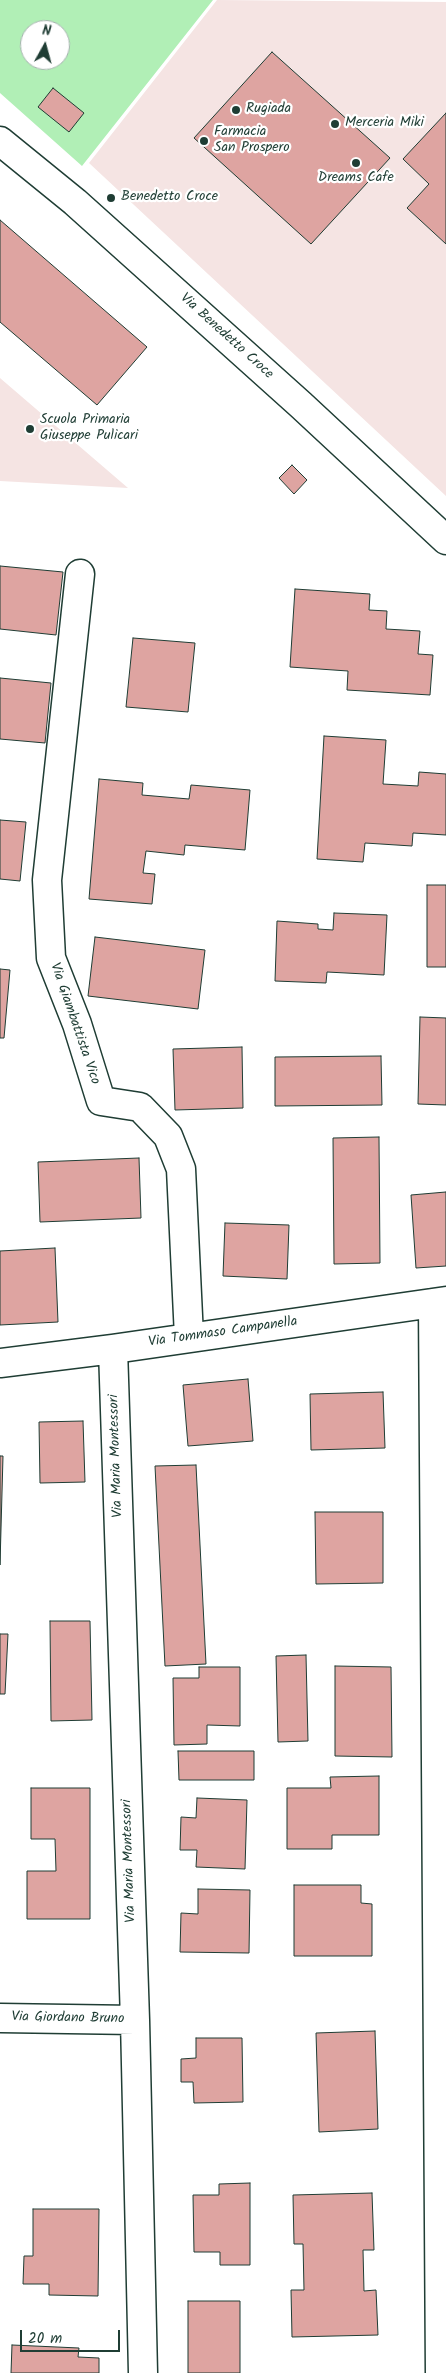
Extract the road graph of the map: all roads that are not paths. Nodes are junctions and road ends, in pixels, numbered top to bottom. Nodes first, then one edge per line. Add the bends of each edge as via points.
1 (0, 141) edge
2 (446, 540) edge
3 (80, 574) dead end
4 (440, 1302) edge
5 (189, 1337) junction
6 (113, 1350) junction
7 (0, 1363) edge
8 (441, 1760) edge
9 (0, 2018) edge
10 (135, 2020) junction
11 (143, 2373) edge
12 (440, 2373) edge

1 - 2 street, Via Benedetto Croce via 148,267
3 - 5 street, Via Giambattista Vico via 47,880 51,958 77,1024 101,1101 140,1107 168,1136 181,1169
4 - 5 street, Via Tommaso Campanella
4 - 8 street
5 - 6 street, Via Tommaso Campanella
6 - 7 street, Via Tommaso Campanella
6 - 10 street, Via Maria Montessori
8 - 12 street
9 - 10 street, Via Giordano Bruno
10 - 11 street, Via Maria Montessori

